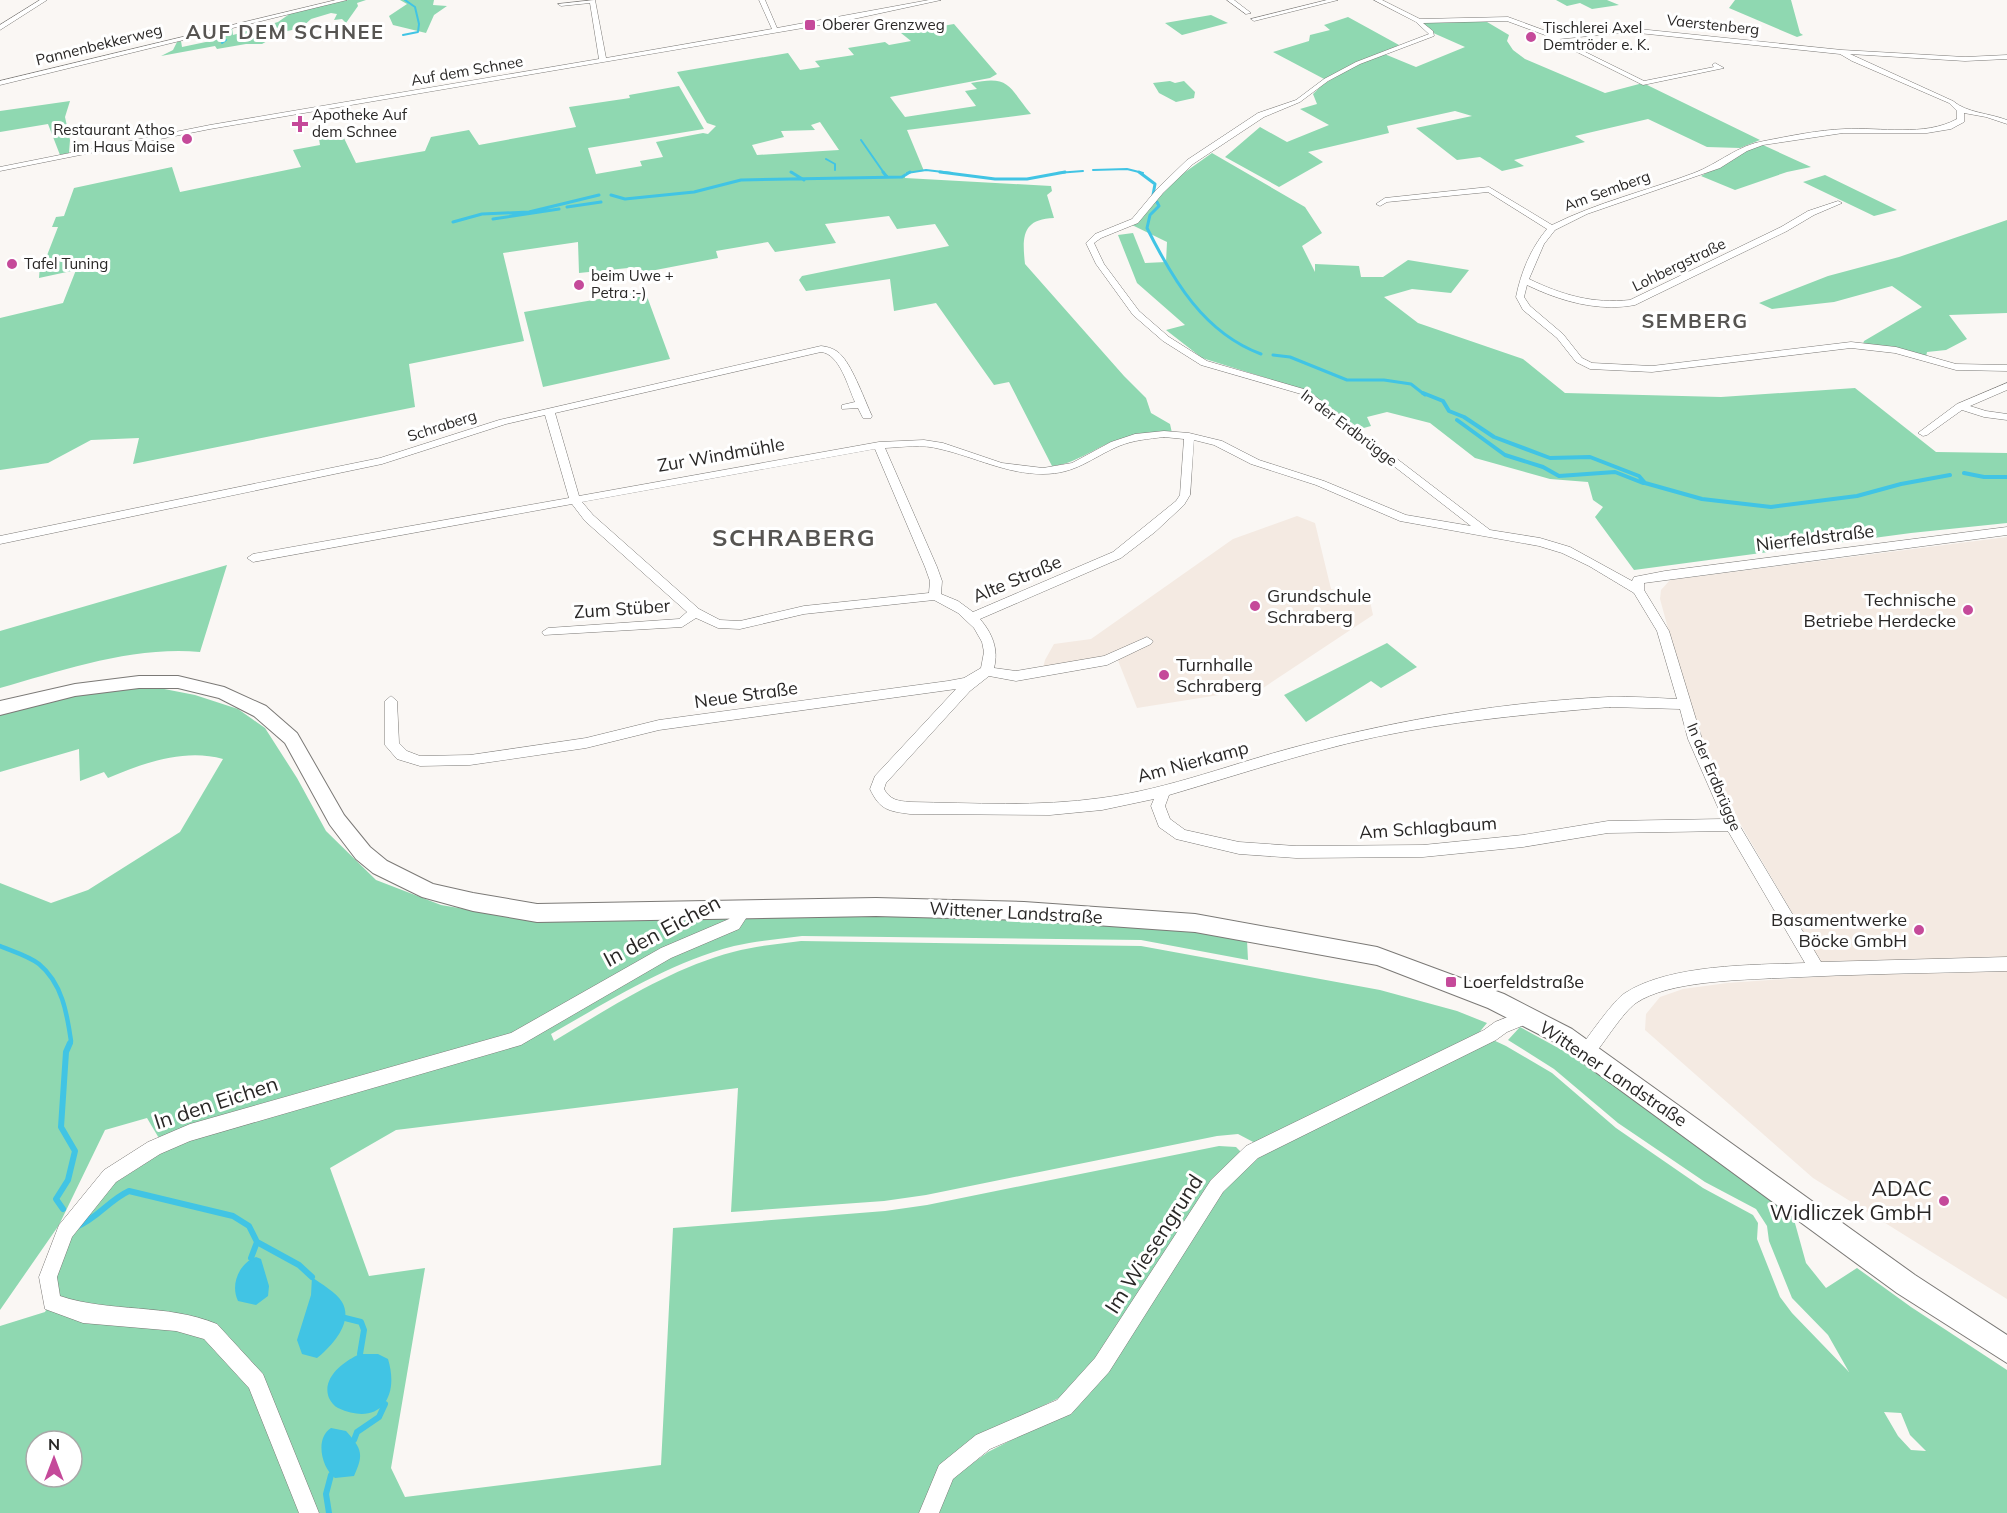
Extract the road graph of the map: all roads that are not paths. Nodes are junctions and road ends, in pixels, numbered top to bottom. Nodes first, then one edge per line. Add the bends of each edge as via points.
1 (44, 0) edge
2 (344, 0) edge
3 (762, 0) edge
4 (938, 0) edge
5 (1230, 0) edge
6 (1335, 0) edge
7 (1377, 0) edge
8 (593, 1) edge
9 (561, 4) dead end
10 (1419, 21) junction
11 (0, 28) edge
12 (775, 30) junction
13 (1548, 35) junction
14 (1842, 52) junction
15 (2007, 57) edge
16 (603, 60) junction
17 (1715, 65) dead end
18 (0, 83) edge
19 (1960, 110) junction
20 (2007, 122) edge
21 (0, 169) edge
22 (1838, 203) dead end
23 (1380, 204) dead end
24 (1552, 228) junction
25 (1524, 280) junction
26 (2007, 369) edge
27 (2007, 386) edge
28 (862, 404) junction
29 (1961, 406) junction
30 (846, 407) dead end
31 (549, 411) junction
32 (867, 416) dead end
33 (2007, 417) edge
34 (1923, 433) dead end
35 (1189, 436) junction
36 (879, 445) junction
37 (575, 500) junction
38 (2007, 531) edge
39 (1487, 533) junction
40 (0, 540) edge
41 (253, 558) dead end
42 (1638, 590) junction
43 (935, 596) junction
44 (695, 612) junction
45 (971, 618) junction
46 (548, 632) dead end
47 (1147, 641) dead end
48 (987, 671) junction
49 (391, 700) dead end
50 (1685, 704) junction
51 (0, 708) edge
52 (1164, 791) junction
53 (1732, 825) junction
54 (744, 909) junction
55 (2007, 964) edge
56 (1817, 969) junction
57 (1528, 1016) junction
58 (1587, 1051) junction
59 (2007, 1350) edge
60 (309, 1513) edge
61 (929, 1513) edge

1 - 11 street
2 - 18 street, Pannenbekkerweg
3 - 12 street
4 - 12 street, Auf dem Schnee
5 - 6 street via 1251,16
7 - 10 street
8 - 9 street
8 - 16 street
10 - 13 street, Vaerstenberg via 1503,18
10 - 39 street, In der Erdbrügge via 1432,35 1358,63 1298,101 1260,115 1190,162 1135,221 1090,243 1100,264 1136,313 1166,339 1204,363 1304,392
12 - 16 street, Auf dem Schnee
13 - 14 street, Vaerstenberg via 1633,30
13 - 17 street via 1643,83 1721,68
14 - 15 street, Vaerstenberg via 1965,59
14 - 19 street via 1941,96
16 - 21 street, Auf dem Schnee via 210,127
19 - 20 street
19 - 24 street, Am Semberg via 1961,120 1939,129 1843,131 1758,144 1695,175 1606,203
22 - 25 street, Lohbergstraße via 1632,303 1578,302
23 - 24 street via 1385,200 1489,189
24 - 25 street, Am Semberg via 1536,250
25 - 26 street, Am Semberg via 1520,294 1526,308 1590,366 1682,366 1851,345 1896,350 1956,367
27 - 29 street
28 - 30 street
28 - 31 street, Schraberg via 839,358 821,349
28 - 32 street, Schraberg
29 - 33 street
29 - 34 street
31 - 37 street
31 - 40 street, Schraberg via 382,461
35 - 36 street, Zur Windmühle via 1135,437 1075,465 1043,471 1001,466 934,445
35 - 39 street via 1211,440 1255,462 1404,518
35 - 45 street, Alte Straße via 1185,495 1151,529 1117,555
36 - 37 street, Zur Windmühle
36 - 43 street via 931,567 936,581
37 - 41 street, Zur Windmühle
37 - 44 street via 589,518
38 - 42 street, Nierfeldstraße via 1665,575 1638,580
39 - 42 street, In der Erdbrügge via 1566,550
42 - 50 street, In der Erdbrügge via 1663,632
43 - 44 street via 804,610 740,625 718,624
43 - 45 street, Alte Straße
44 - 46 street, Zum Stüber via 682,623
45 - 48 street via 988,640
47 - 48 street via 1117,658 1097,662 1016,676
48 - 49 street, Neue Straße via 967,682 948,686 659,725 586,743 445,762 420,761 402,755 392,745
48 - 52 street, Am Nierkamp via 965,688 880,780 877,789 882,799 893,806 910,808 1050,809 1102,804
50 - 52 street, Am Nierkamp via 1610,702 1503,711 1392,728
50 - 53 street, In der Erdbrügge via 1697,746
51 - 54 main road, Wittener Landstraße via 119,683 159,681 206,687 246,702 275,722 291,738 338,820 363,853 396,877 429,891 537,913
52 - 53 street, Am Schlagbaum via 1158,806 1164,823 1181,835 1239,848 1296,852 1423,851 1532,840 1608,827
53 - 56 street, In der Erdbrügge
54 - 57 main road, Wittener Landstraße via 1024,911 1195,922 1377,956 1451,982
54 - 60 street, In den Eichen via 734,924 666,953 515,1040 190,1133 154,1148 110,1176 65,1231 48,1277 52,1302 83,1313 176,1321 210,1331 255,1381
55 - 56 street
56 - 58 street via 1725,974 1652,988 1629,999
57 - 58 main road, Wittener Landstraße
57 - 61 street, Im Wiesengrund via 1252,1152 1217,1186 1102,1365 1072,1399 1064,1407 983,1442 946,1472
58 - 59 main road, Wittener Landstraße via 1906,1284

